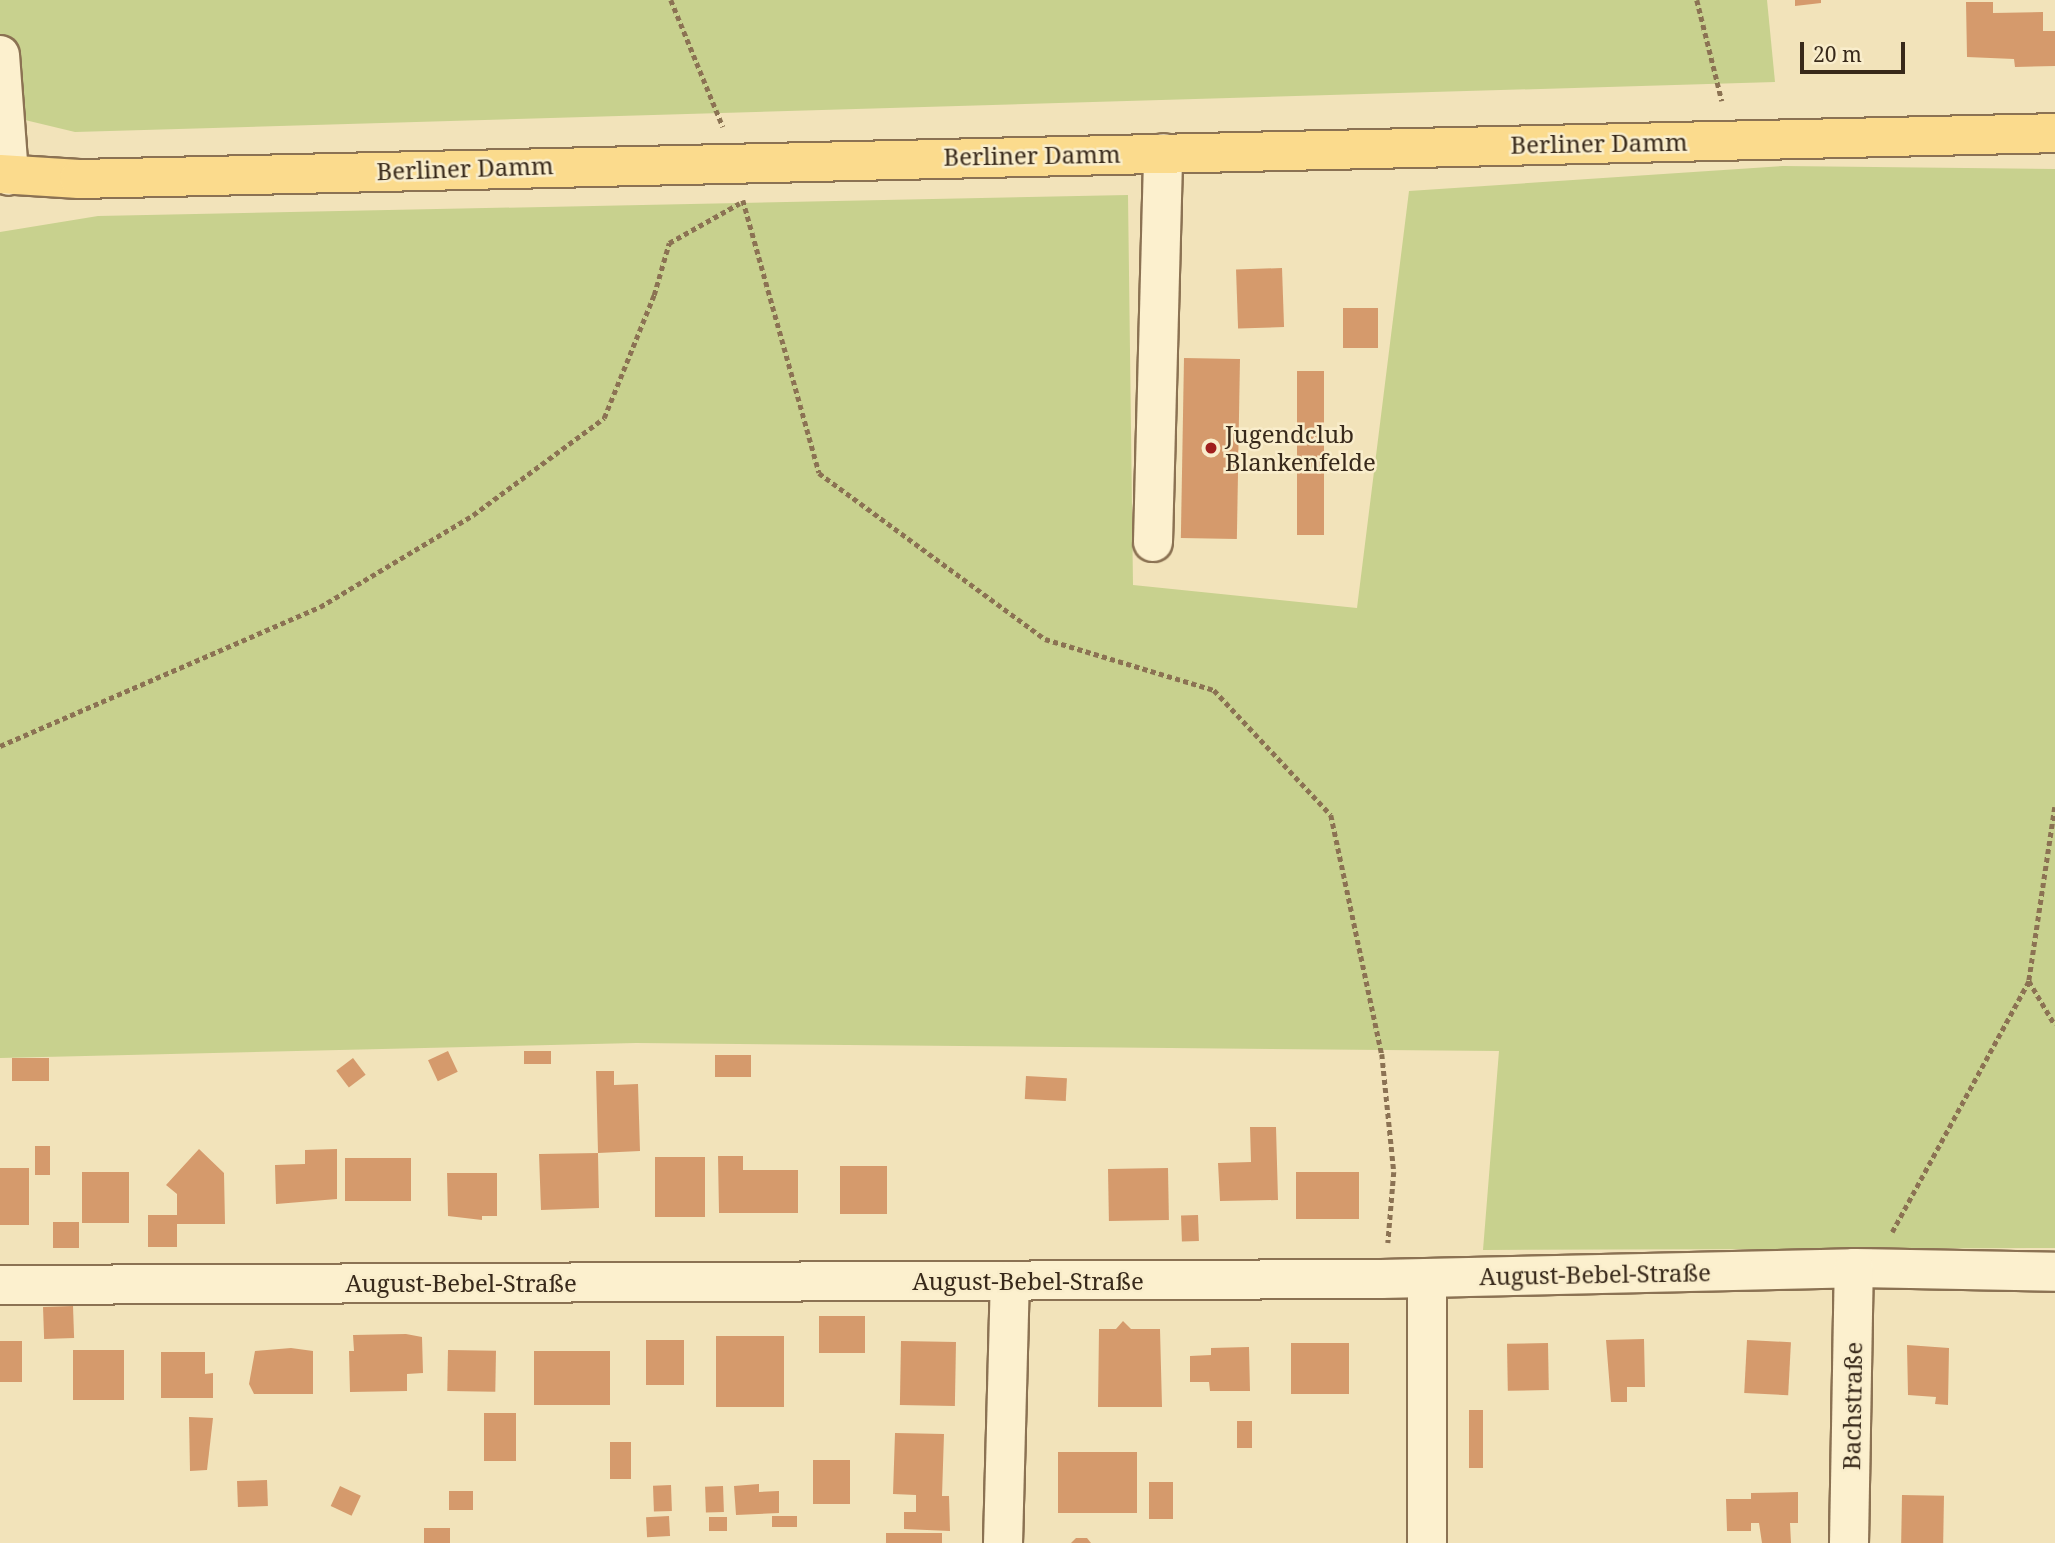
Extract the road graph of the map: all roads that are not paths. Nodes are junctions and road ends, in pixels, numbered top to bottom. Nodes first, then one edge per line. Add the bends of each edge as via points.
1 (0, 55) edge
2 (2055, 133) edge
3 (1163, 153) junction
4 (3, 177) edge
5 (1153, 542) dead end
6 (1863, 1269) junction
7 (2055, 1272) edge
8 (1427, 1278) junction
9 (1010, 1282) junction
10 (0, 1285) edge
11 (1003, 1543) edge
12 (1427, 1543) edge
13 (1849, 1543) edge

1 - 4 street
2 - 3 main road, Berliner Damm
3 - 4 main road, Berliner Damm
3 - 5 street
6 - 7 street, August-Bebel-Straße
6 - 8 street, August-Bebel-Straße
6 - 13 street, Bachstraße
8 - 9 street, August-Bebel-Straße
8 - 12 street
9 - 10 street, August-Bebel-Straße
9 - 11 street

